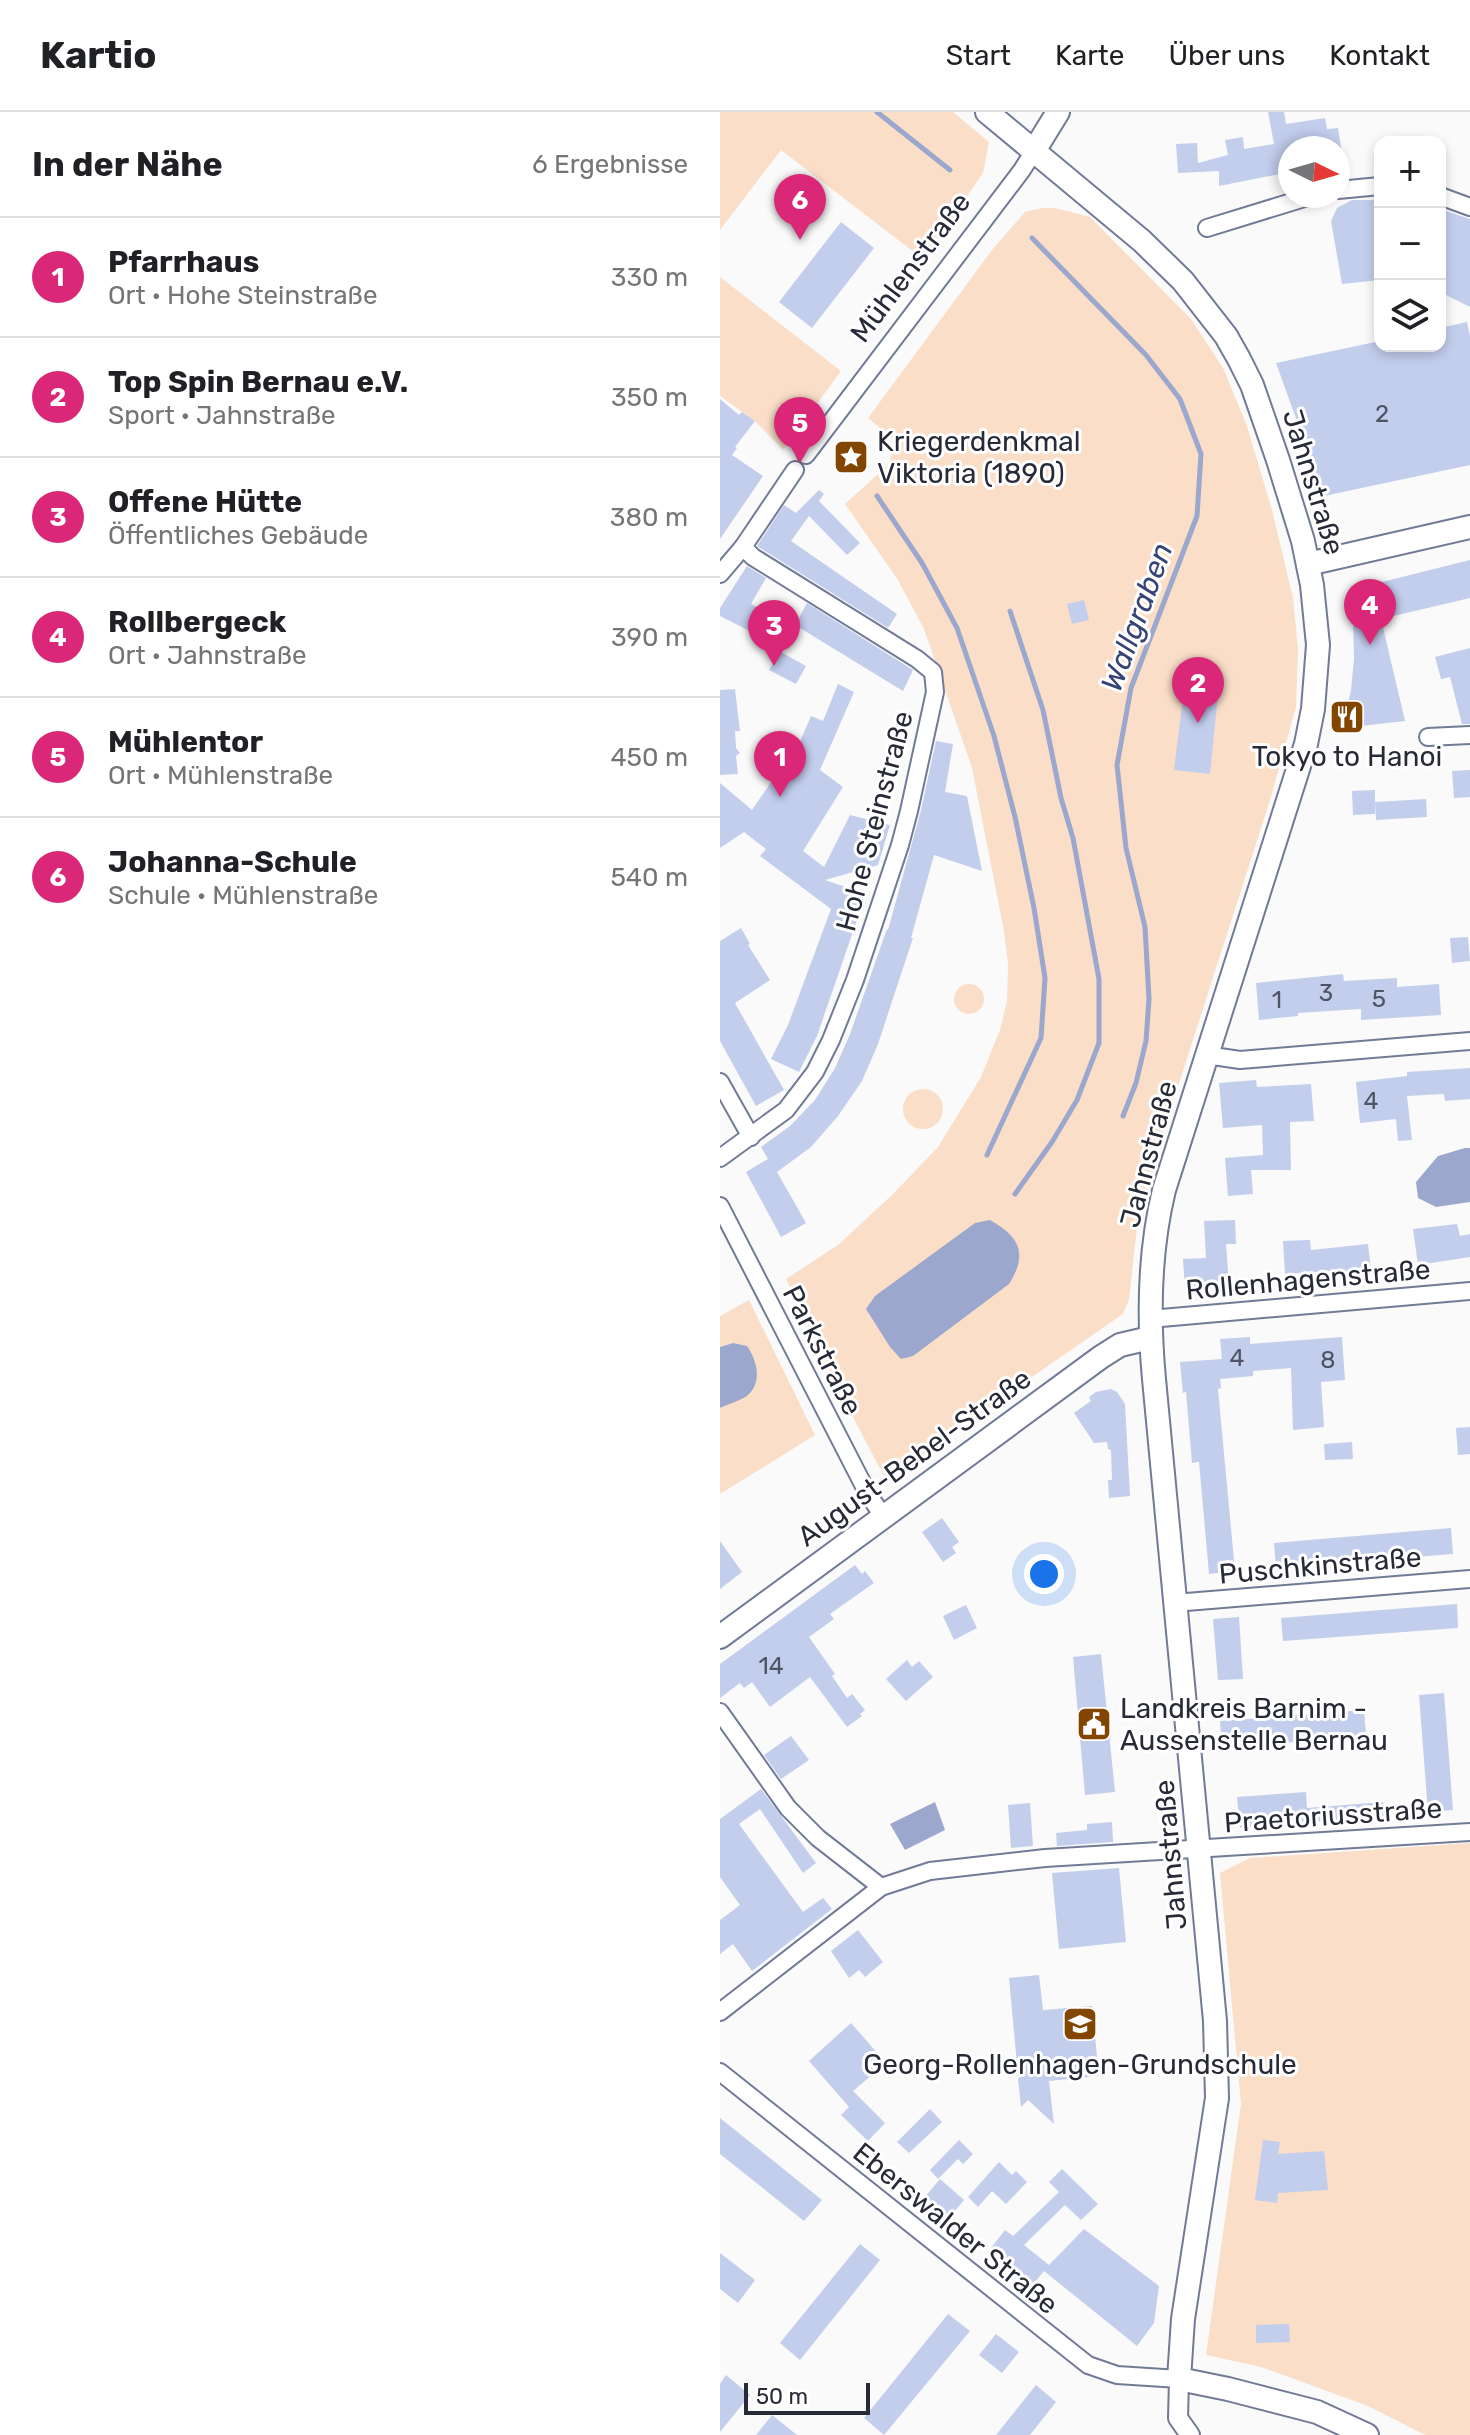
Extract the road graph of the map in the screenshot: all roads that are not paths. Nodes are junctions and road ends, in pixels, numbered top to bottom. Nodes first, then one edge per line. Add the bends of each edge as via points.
1 (987, 112) edge
2 (1058, 112) edge
3 (1034, 151) junction
4 (1374, 187) edge
5 (1350, 189) edge
6 (1446, 198) edge
7 (1278, 206) edge
8 (1470, 207) edge
9 (1207, 228) dead end
10 (806, 455) dead end
11 (795, 470) dead end
12 (1470, 527) edge
13 (743, 547) junction
14 (1308, 564) junction
15 (720, 574) edge
16 (1470, 735) edge
17 (1428, 737) dead end
18 (1470, 1041) edge
19 (1206, 1055) junction
20 (720, 1082) edge
21 (751, 1137) junction
22 (720, 1158) edge
23 (720, 1206) edge
24 (1470, 1291) edge
25 (1150, 1328) junction
26 (883, 1516) junction
27 (1470, 1579) edge
28 (1174, 1603) junction
29 (720, 1637) edge
30 (720, 1712) edge
31 (1470, 1832) edge
32 (1200, 1850) junction
33 (881, 1887) junction
34 (720, 2012) edge
35 (720, 2072) edge
36 (1179, 2379) junction
37 (1190, 2435) edge
38 (1367, 2435) edge

1 - 3 main road, Jahnstraße
2 - 3 main road, Mühlenstraße
3 - 10 street, Mühlenstraße
3 - 14 main road, Jahnstraße via 1142,241 1183,281 1226,336 1268,429
4 - 5 street
6 - 8 street
7 - 9 street
11 - 13 street
12 - 14 main road
13 - 15 street
13 - 21 street, Hohe Steinstraße via 917,659 933,672 935,692 900,845 831,1040 802,1092
14 - 19 main road, Jahnstraße via 1318,645 1306,744
16 - 17 street
18 - 19 street via 1240,1060
19 - 25 main road, Jahnstraße via 1160,1209 1152,1256
20 - 21 street
21 - 22 street, Hohe Steinstraße
23 - 26 street, Parkstraße
24 - 25 street, Rollenhagenstraße via 1201,1314
25 - 26 main road, August-Bebel-Straße via 1101,1357
25 - 28 main road, Jahnstraße
26 - 29 main road, August-Bebel-Straße
27 - 28 street, Puschkinstraße
28 - 32 main road, Jahnstraße
30 - 33 street via 788,1808
31 - 32 street, Praetoriusstraße
32 - 33 street, Praetoriusstraße via 951,1868
32 - 36 main road, Jahnstraße via 1217,2098 1183,2319
33 - 34 street, Praetoriusstraße
35 - 36 street, Eberswalder Straße via 1088,2365 1117,2375
36 - 37 street via 1178,2418
36 - 38 main road via 1317,2412

